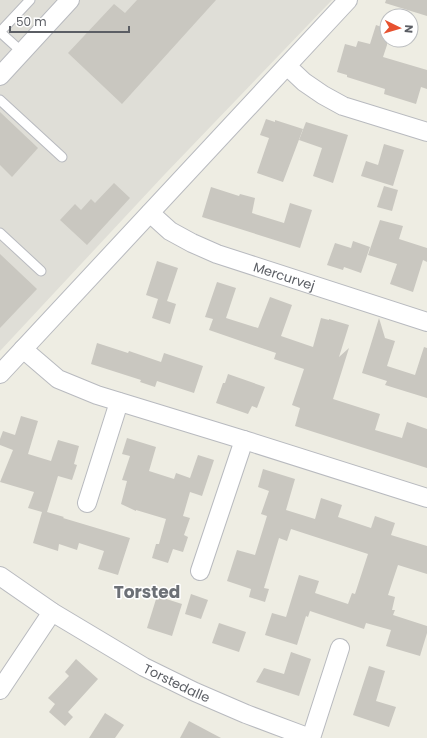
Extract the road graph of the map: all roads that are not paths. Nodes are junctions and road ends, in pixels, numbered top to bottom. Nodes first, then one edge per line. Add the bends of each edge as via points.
1 (30, 0) edge
2 (70, 0) edge
3 (348, 0) edge
4 (22, 52) junction
5 (287, 66) junction
6 (0, 76) edge
7 (0, 100) edge
8 (427, 132) edge
9 (62, 157) dead end
10 (150, 212) junction
11 (0, 233) edge
12 (41, 271) dead end
13 (427, 322) edge
14 (23, 349) junction
15 (0, 374) edge
16 (119, 402) junction
17 (244, 440) junction
18 (427, 498) edge
19 (87, 503) dead end
20 (200, 571) dead end
21 (0, 576) edge
22 (52, 612) junction
23 (340, 648) dead end
24 (0, 690) edge
25 (310, 738) edge

1 - 4 lane via 0,32
2 - 4 street
3 - 5 street
4 - 6 street
5 - 8 street via 304,82 343,106
5 - 10 street
7 - 9 lane
10 - 13 street, Mercurvej via 170,231 217,254
10 - 14 street
11 - 12 lane
14 - 15 street
14 - 16 street via 58,379
16 - 17 street
16 - 19 street
17 - 18 street
17 - 20 street
21 - 22 street, Torstedalle
22 - 24 street
22 - 25 street, Torstedalle via 144,667 195,692
23 - 25 street, Torstedalle

